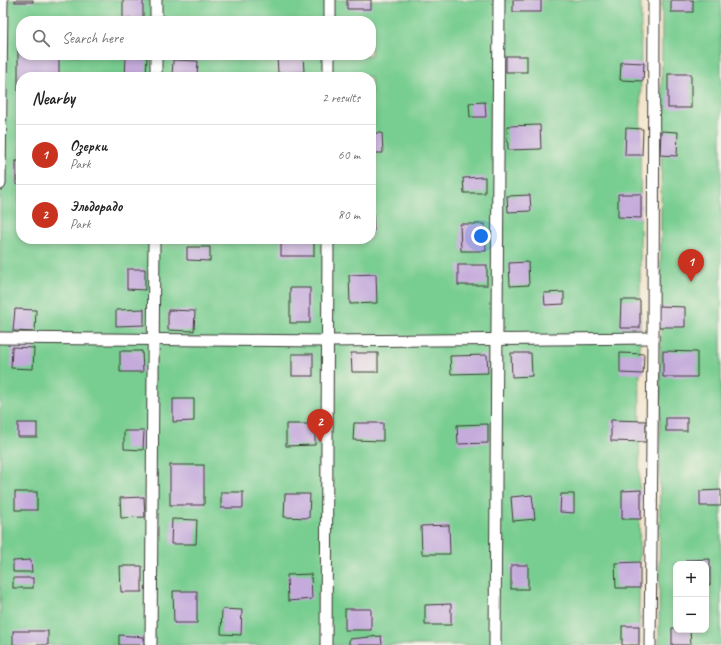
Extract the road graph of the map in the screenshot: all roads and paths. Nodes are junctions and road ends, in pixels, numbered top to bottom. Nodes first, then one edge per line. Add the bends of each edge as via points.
1 (2, 0) edge
2 (156, 0) edge
3 (330, 0) edge
4 (499, 0) edge
5 (654, 0) edge
6 (156, 16) edge
7 (330, 16) edge
8 (156, 60) edge
9 (329, 60) edge
10 (156, 72) edge
11 (329, 72) edge
12 (0, 184) edge
13 (154, 244) edge
14 (328, 244) edge
15 (0, 338) edge
16 (653, 338) junction
17 (154, 339) junction
18 (497, 340) junction
19 (327, 341) junction
20 (152, 645) edge
21 (326, 645) edge
22 (495, 645) edge
23 (650, 645) edge

1 - 12 lane
2 - 6 lane
3 - 7 lane
4 - 18 lane
5 - 16 lane
8 - 10 lane
9 - 11 lane
13 - 17 lane
14 - 19 lane
15 - 17 lane
16 - 18 lane
16 - 23 lane
17 - 19 lane
17 - 20 lane
18 - 19 lane
18 - 22 lane
19 - 21 lane

